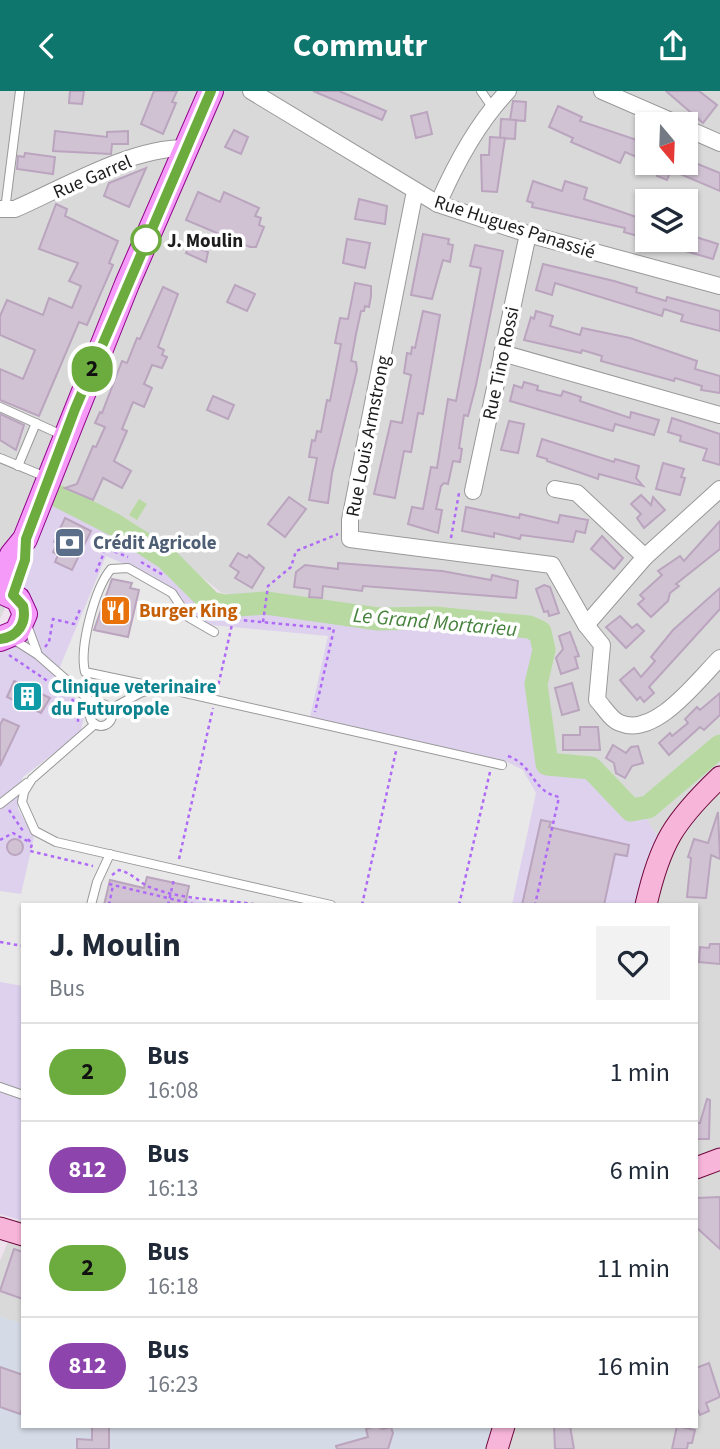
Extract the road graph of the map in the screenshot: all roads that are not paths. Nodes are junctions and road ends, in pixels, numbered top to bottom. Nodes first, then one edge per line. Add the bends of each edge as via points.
1 (20, 91) edge
2 (211, 91) edge
3 (251, 91) edge
4 (481, 91) edge
5 (508, 91) edge
6 (602, 91) edge
7 (492, 107) junction
8 (650, 112) edge
9 (698, 133) edge
10 (720, 143) edge
11 (185, 148) junction
12 (415, 191) junction
13 (438, 204) junction
14 (2, 210) edge
15 (528, 234) junction
16 (720, 286) edge
17 (502, 353) junction
18 (0, 407) edge
19 (720, 415) edge
20 (36, 423) junction
21 (65, 436) junction
22 (0, 459) edge
23 (18, 466) junction
24 (49, 478) junction
25 (555, 489) dead end
26 (720, 489) edge
27 (473, 491) road end
28 (645, 557) junction
29 (10, 596) edge
30 (586, 625) junction
31 (214, 632) dead end
32 (3, 644) edge
33 (38, 655) junction
34 (720, 658) edge
35 (142, 684) dead end
36 (95, 705) junction
37 (111, 709) junction
38 (94, 724) junction
39 (503, 760) road end
40 (720, 777) edge
41 (32, 779) junction
42 (0, 804) edge
43 (110, 854) junction
44 (92, 903) edge
45 (322, 903) edge
46 (647, 903) edge
47 (0, 1087) edge
48 (21, 1094) edge
49 (720, 1159) edge
50 (698, 1167) edge
51 (503, 1428) edge
52 (497, 1449) edge

1 - 14 lane
2 - 11 main road
3 - 12 street, Rue Hugues Panassié
4 - 7 lane
5 - 7 street
6 - 8 street
7 - 13 street
9 - 10 street
11 - 14 street, Rue Garrel via 164,148 130,159
11 - 21 main road
12 - 13 street, Rue Hugues Panassié
12 - 30 street, Rue Louis Armstrong via 351,539 552,565
13 - 15 street, Rue Hugues Panassié
15 - 16 street, Rue Hugues Panassié
15 - 17 street, Rue Tino Rossi
17 - 19 street
17 - 27 street, Rue Tino Rossi
18 - 20 lane
20 - 21 lane
20 - 23 lane
21 - 24 main road
22 - 23 lane
23 - 24 lane
24 - 29 main road via 26,539 12,555
25 - 28 street via 577,493
26 - 28 street
28 - 30 street
29 - 32 main road via 22,626
29 - 33 lane
30 - 34 street via 602,645 597,700 617,722 634,728 659,719
31 - 35 lane via 188,617 172,593 128,568 111,569 100,582 82,662 85,672
32 - 33 lane
33 - 36 lane
36 - 37 lane via 106,704
36 - 38 lane via 90,714
37 - 38 lane via 109,723
37 - 39 lane via 159,687 475,759
38 - 41 lane
40 - 46 street via 692,804 663,845
41 - 42 lane
41 - 43 lane via 22,802 35,831 56,842
43 - 44 lane
43 - 45 lane
47 - 48 lane
49 - 50 street
51 - 52 street

